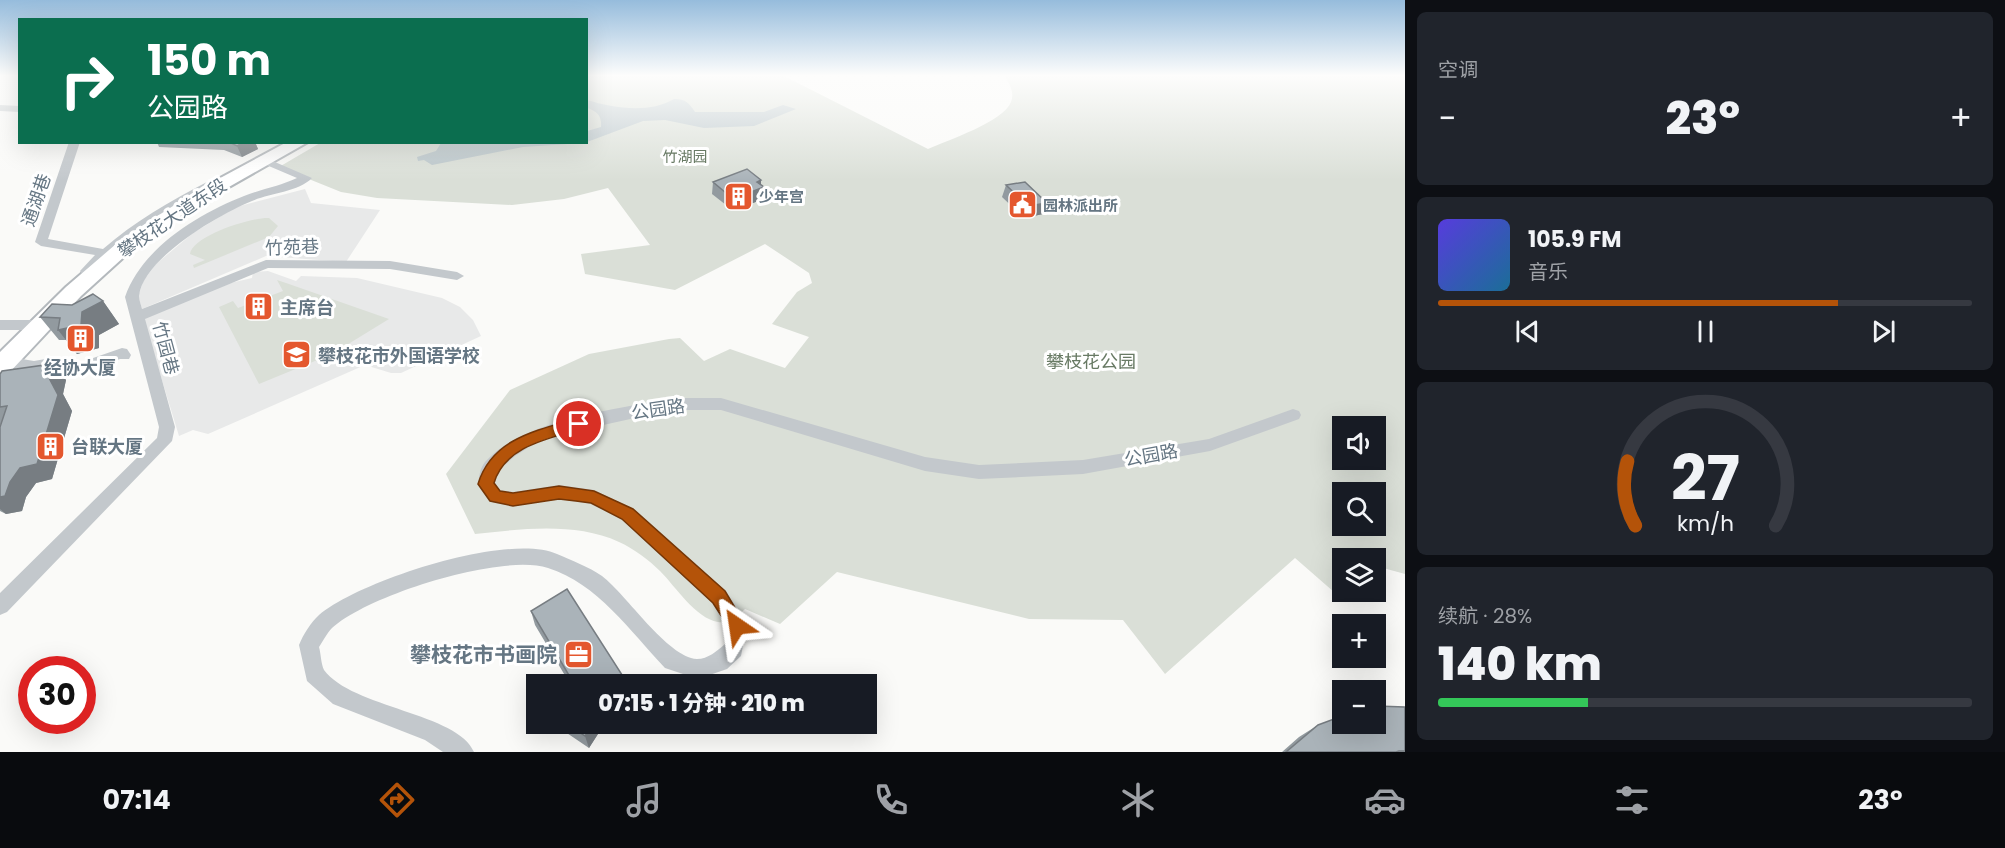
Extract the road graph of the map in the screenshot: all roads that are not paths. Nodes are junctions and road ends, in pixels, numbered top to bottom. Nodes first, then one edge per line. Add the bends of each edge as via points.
1 (74, 144) edge
2 (291, 144) edge
3 (296, 144) edge
4 (263, 160) junction
5 (243, 170) junction
6 (104, 253) junction
7 (457, 276) dead end
8 (80, 283) junction
9 (138, 316) junction
10 (0, 325) edge
11 (34, 325) junction
12 (124, 355) dead end
13 (1, 363) edge
14 (1293, 415) dead end
15 (0, 606) edge
16 (463, 752) edge

1 - 6 street, 通湖巷 via 40,242
2 - 4 highway, 攀枝花大道东段
3 - 4 highway, 攀枝花大道东段
4 - 5 highway, 攀枝花大道东段
4 - 9 street, 竹园巷 via 306,178 236,203 151,263 138,280 132,297
5 - 6 street via 182,199
5 - 8 highway, 攀枝花大道东段 via 148,229
6 - 8 street
7 - 9 street, 竹苑巷 via 390,265 266,264
8 - 11 highway, 攀枝花大道东段
8 - 13 highway, 攀枝花大道东段
9 - 15 street, 竹园巷 via 167,427 165,441
10 - 11 street
11 - 13 highway, 攀枝花大道东段
12 - 13 street via 72,371 57,362 34,366
14 - 16 street, 公园路 via 1210,445 1083,467 979,472 925,464 721,404 671,404 531,438 490,468 486,484 495,496 513,499 559,492 594,497 627,514 719,597 737,626 734,649 720,662 698,669 672,661 595,582 549,559 500,557 413,577 358,600 326,622 309,645 314,674 340,697 432,732

